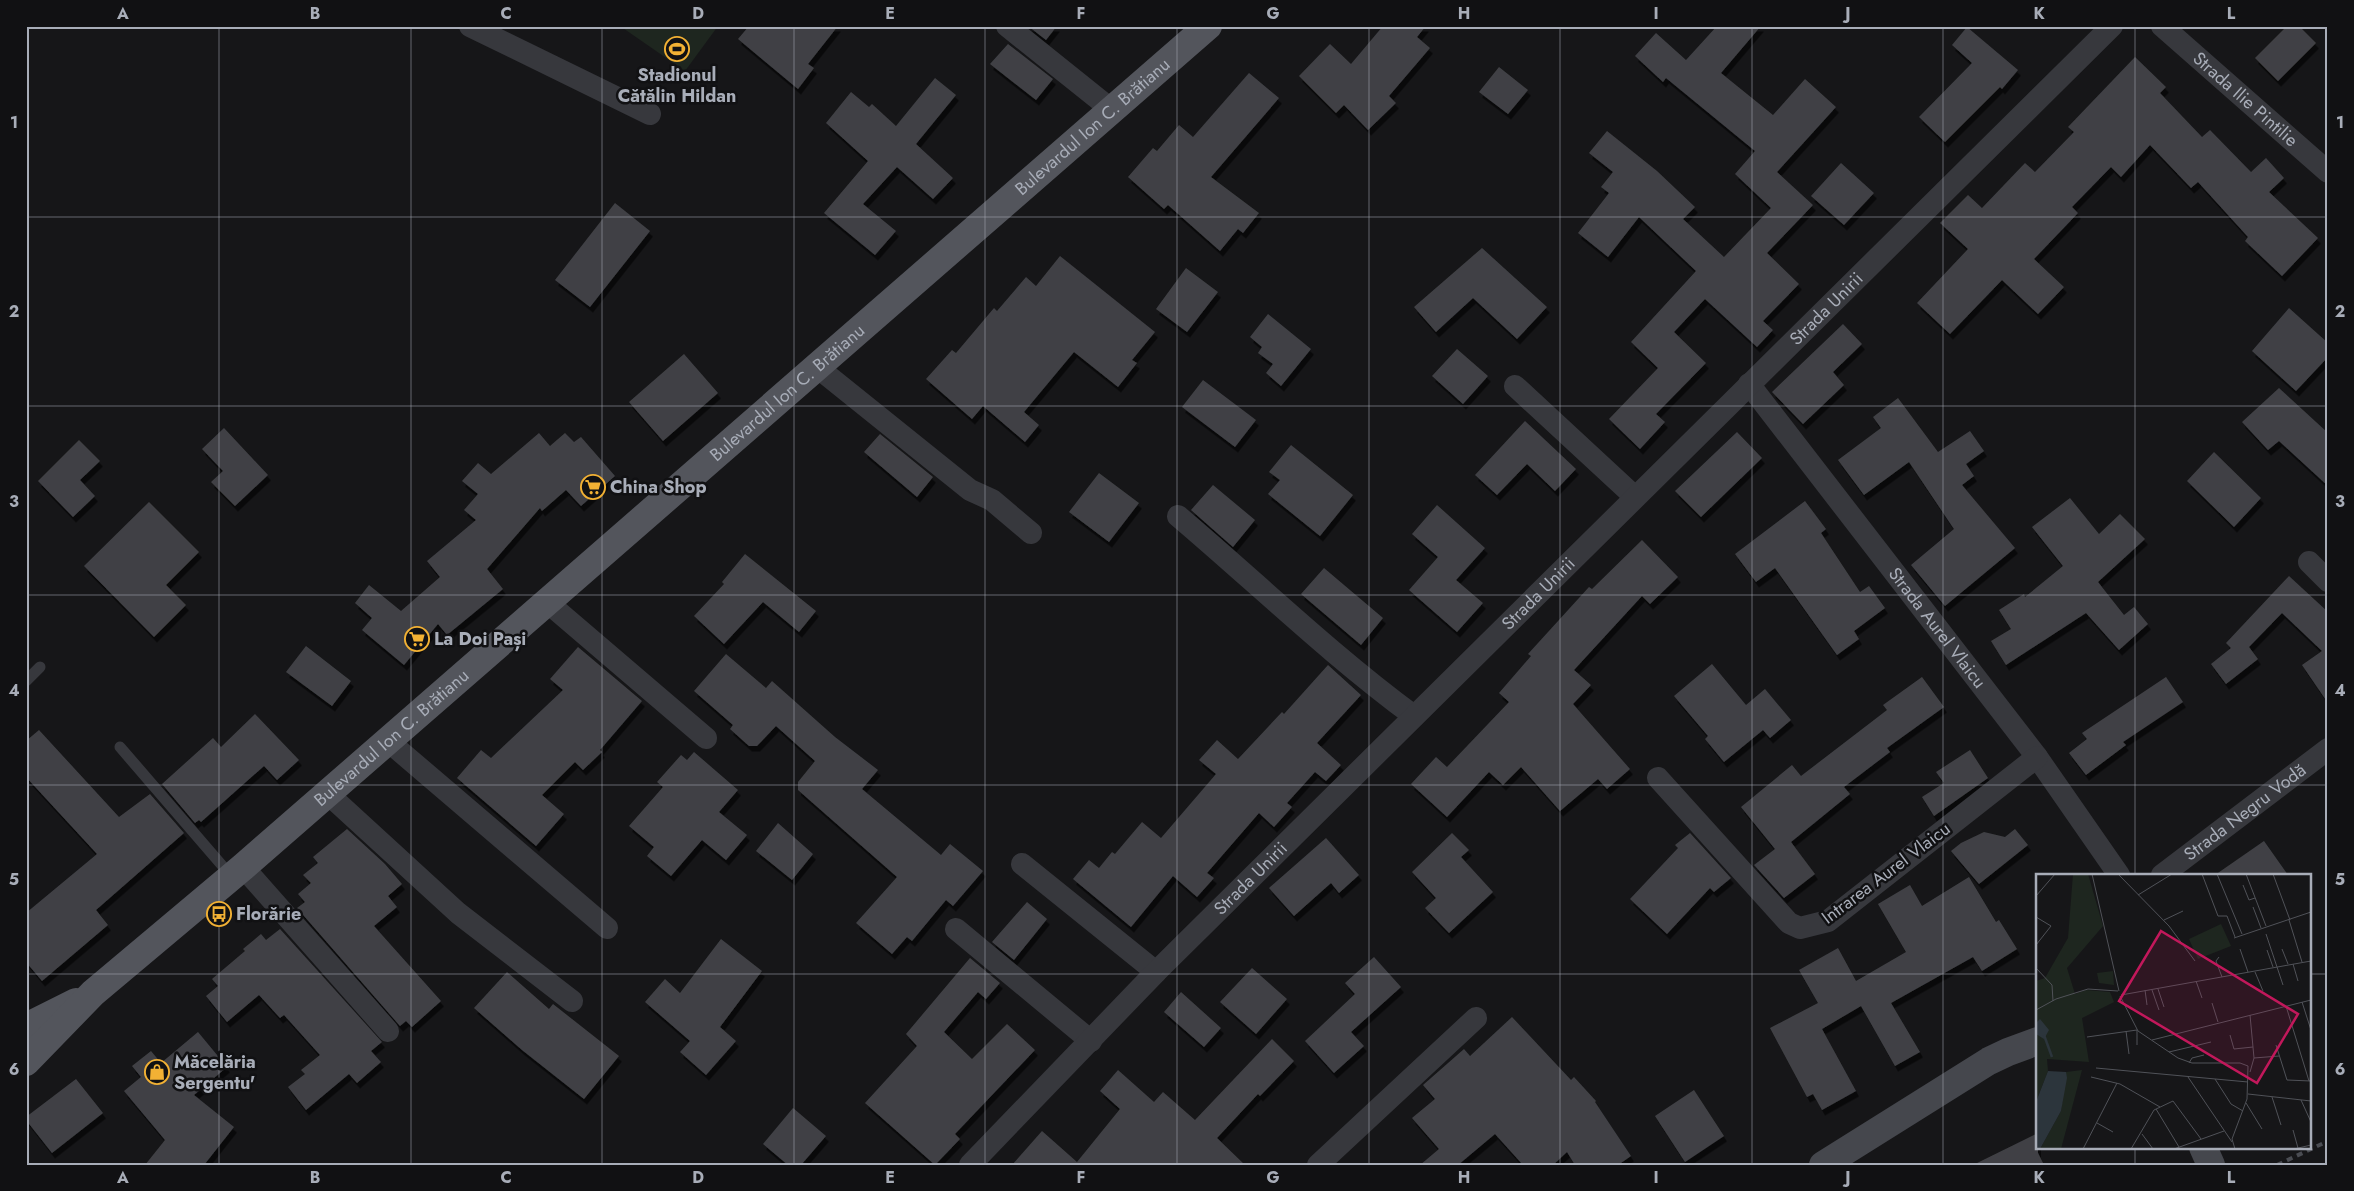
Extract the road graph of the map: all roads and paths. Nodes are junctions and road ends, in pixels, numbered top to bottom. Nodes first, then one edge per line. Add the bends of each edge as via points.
1 (470, 26) edge
2 (1007, 26) edge
3 (1208, 26) edge
4 (2112, 26) edge
5 (2162, 26) edge
6 (1112, 110) junction
7 (650, 114) dead end
8 (2328, 172) edge
9 (817, 367) junction
10 (1749, 384) junction
11 (1516, 386) dead end
12 (1635, 497) junction
13 (1178, 516) dead end
14 (1031, 533) dead end
15 (2309, 562) dead end
16 (2328, 581) edge
17 (547, 602) junction
18 (40, 667) dead end
19 (26, 681) edge
20 (1414, 716) junction
21 (706, 738) dead end
22 (388, 741) junction
23 (120, 747) dead end
24 (2328, 749) edge
25 (2037, 757) junction
26 (1658, 778) dead end
27 (327, 793) junction
28 (1022, 864) dead end
29 (237, 872) junction
30 (2118, 874) edge
31 (2163, 874) edge
32 (607, 928) dead end
33 (956, 929) dead end
34 (1156, 972) junction
35 (94, 994) junction
36 (572, 1001) dead end
37 (1476, 1018) dead end
38 (26, 1027) edge
39 (388, 1031) dead end
40 (1091, 1041) junction
41 (2036, 1042) edge
42 (26, 1062) edge
43 (2204, 1148) edge
44 (970, 1165) edge
45 (1318, 1165) edge
46 (1823, 1165) edge
47 (2212, 1165) edge

1 - 7 street
2 - 6 street
3 - 6 main road, Bulevardul Ion C. Brătianu
4 - 10 street, Strada Unirii
5 - 8 street, Strada Ilie Pintilie
6 - 9 main road, Bulevardul Ion C. Brătianu
9 - 14 street via 970,490 992,500
9 - 17 main road, Bulevardul Ion C. Brătianu
10 - 12 street, Strada Unirii
10 - 25 street, Strada Aurel Vlaicu
11 - 12 street
12 - 20 street, Strada Unirii
13 - 20 street via 1297,622
15 - 16 street
17 - 21 street
17 - 22 main road, Bulevardul Ion C. Brătianu
18 - 19 lane
20 - 34 street, Strada Unirii
22 - 27 main road, Bulevardul Ion C. Brătianu
22 - 32 street
23 - 29 lane
24 - 31 street, Strada Negru Vodă
25 - 26 street, Intrarea Aurel Vlaicu via 1828,920 1800,928 1789,923
25 - 30 street, Strada Aurel Vlaicu
27 - 29 main road, Bulevardul Ion C. Brătianu
27 - 36 street via 458,913
28 - 34 street
29 - 35 main road, Bulevardul Ion C. Brătianu
29 - 39 street
33 - 40 street
34 - 40 street, Strada Unirii
35 - 38 main road, Bulevardul Ion C. Brătianu
35 - 42 main road, Bulevardul Ion C. Brătianu
37 - 45 street
40 - 44 street, Strada Unirii
41 - 46 main road via 1989,1061
43 - 47 main road

